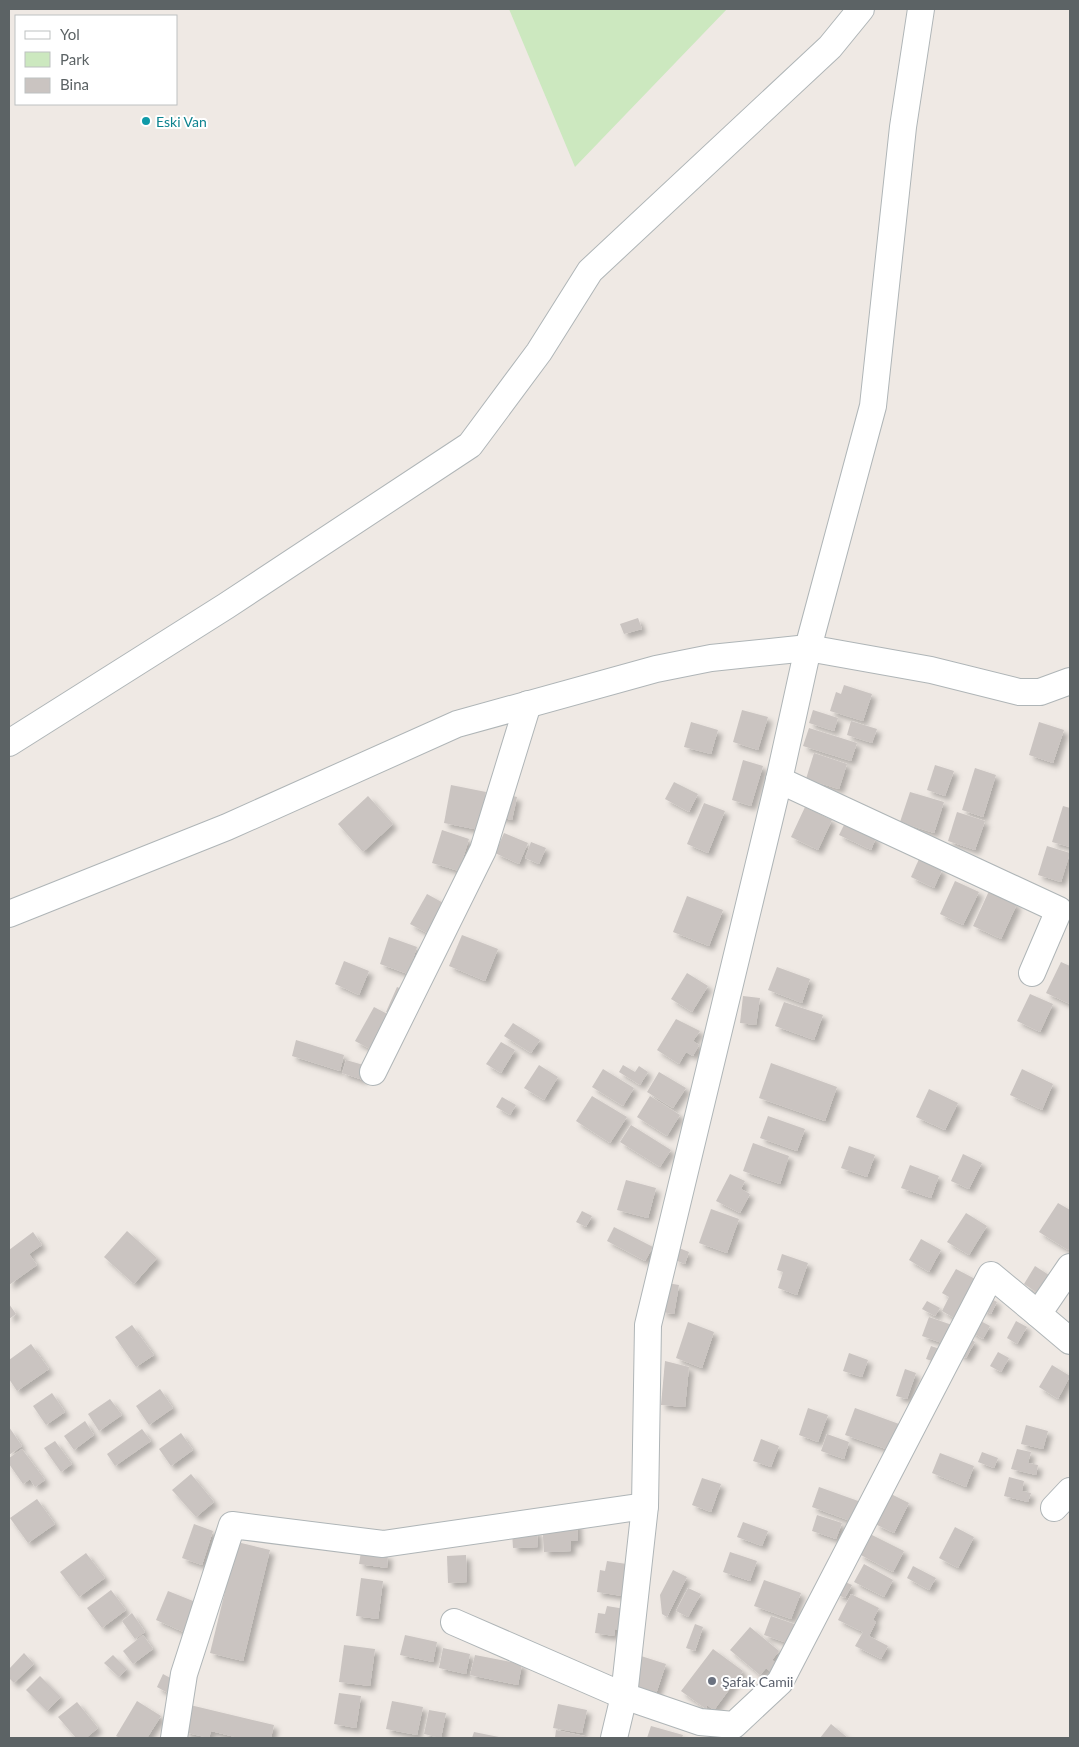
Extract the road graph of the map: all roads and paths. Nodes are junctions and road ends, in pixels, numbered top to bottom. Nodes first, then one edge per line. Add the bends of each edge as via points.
1 (861, 9) edge
2 (921, 9) edge
3 (808, 648) junction
4 (1070, 681) edge
5 (528, 704) junction
6 (9, 743) edge
7 (779, 780) junction
8 (9, 914) edge
9 (1032, 973) dead end
10 (373, 1072) dead end
11 (1070, 1267) edge
12 (1038, 1314) junction
13 (1070, 1340) edge
14 (645, 1506) junction
15 (454, 1622) dead end
16 (624, 1696) junction
17 (174, 1738) edge
18 (614, 1738) edge

1 - 6 street via 830,47 590,271 539,352 470,445 226,606
2 - 3 street via 903,127 873,406
3 - 4 street via 931,670 1019,692 1040,692
3 - 5 street via 711,658 656,669
3 - 7 street
5 - 8 street via 457,724 227,827
5 - 10 street via 483,850
7 - 9 street via 1060,910
7 - 14 street via 648,1325
11 - 12 street
12 - 13 street
12 - 16 street via 991,1275 780,1682 734,1725 700,1722
14 - 16 street
14 - 17 street via 383,1544 232,1525 184,1674
15 - 16 street
16 - 18 street

